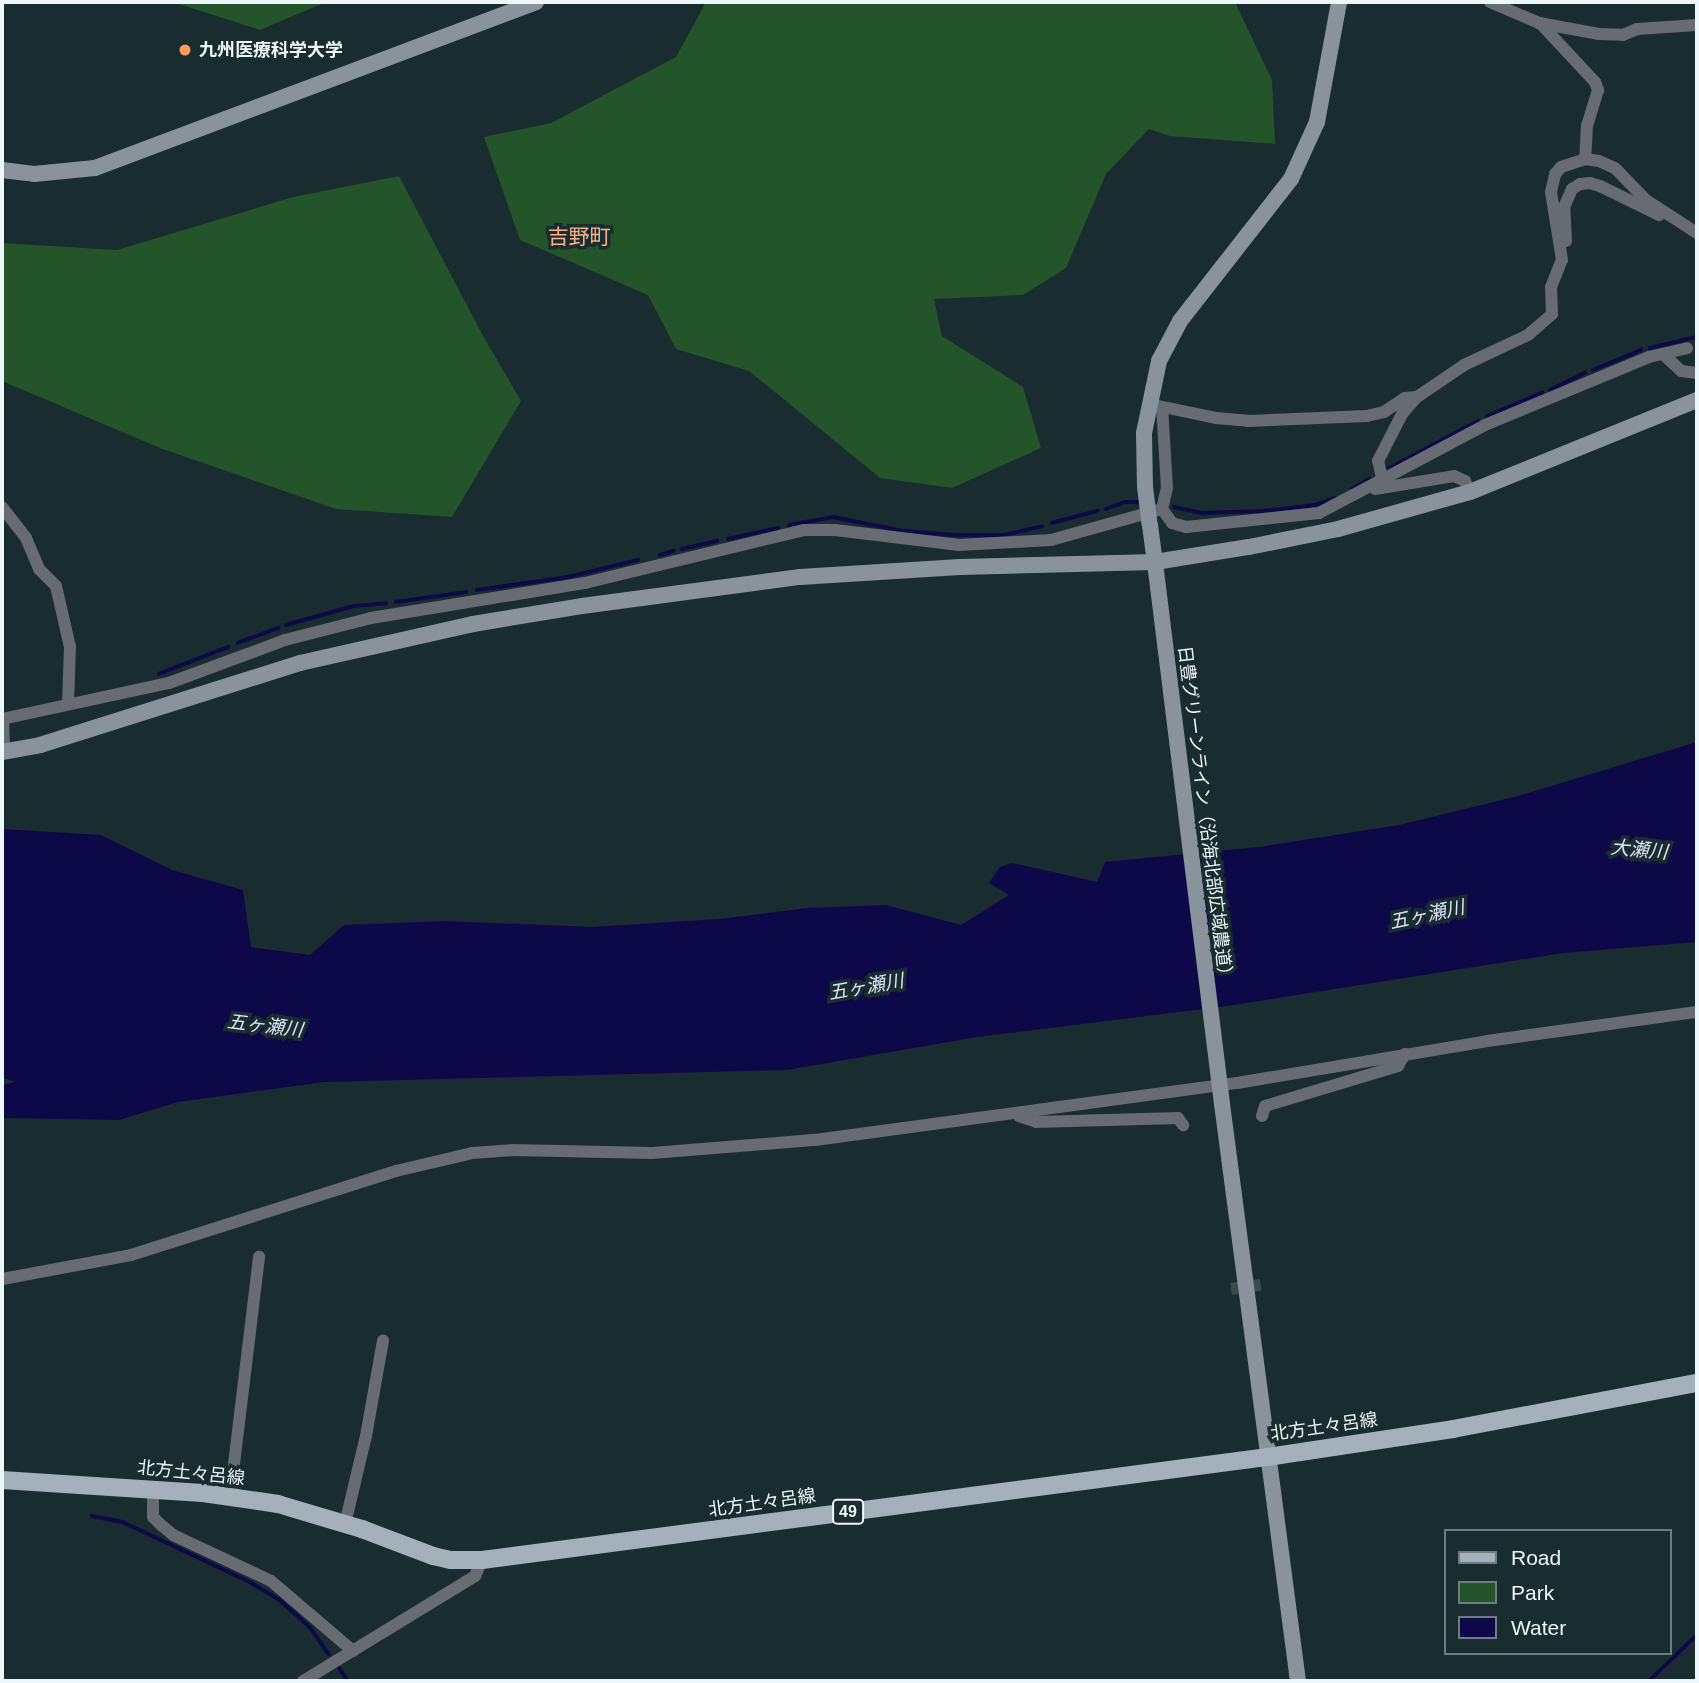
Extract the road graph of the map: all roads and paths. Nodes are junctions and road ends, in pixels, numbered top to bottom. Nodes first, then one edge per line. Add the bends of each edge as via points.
1 (536, 2) edge
2 (1339, 2) edge
3 (1490, 2) edge
4 (1539, 23) junction
5 (1697, 25) edge
6 (1585, 159) junction
7 (2, 170) edge
8 (1682, 223) junction
9 (1697, 233) edge
10 (1562, 260) junction
11 (1687, 348) dead end
12 (1662, 354) junction
13 (1697, 373) edge
14 (1417, 397) junction
15 (1697, 400) edge
16 (1155, 405) junction
17 (1383, 482) junction
18 (1370, 489) junction
19 (1470, 492) junction
20 (2, 507) edge
21 (1162, 509) junction
22 (1155, 562) junction
23 (68, 704) junction
24 (2, 719) edge
25 (3, 752) edge
26 (1697, 1012) edge
27 (1405, 1054) junction
28 (1016, 1115) junction
29 (1262, 1116) dead end
30 (1183, 1125) dead end
31 (259, 1257) dead end
32 (2, 1279) edge
33 (383, 1341) dead end
34 (1697, 1383) edge
35 (1268, 1457) junction
36 (2, 1480) edge
37 (153, 1490) junction
38 (230, 1497) junction
39 (345, 1524) junction
40 (482, 1560) junction
41 (353, 1651) junction
42 (303, 1681) edge
43 (1298, 1681) edge

1 - 7 street via 95,167 34,174
2 - 16 street, 日豊グリーンライン（沿海北部広域農道） via 1317,122 1291,179 1180,321 1159,361
3 - 4 street
4 - 5 street via 1623,35 1637,29
4 - 6 street via 1598,90 1587,125
6 - 8 street via 1615,168 1646,200
6 - 10 street via 1562,167 1552,181
8 - 9 street
8 - 10 street via 1600,186 1580,184 1572,189 1564,207 1567,233
10 - 14 street via 1551,287 1552,314 1544,324 1464,365
11 - 12 street
12 - 13 street via 1681,371
12 - 17 street via 1485,425
14 - 16 street via 1367,416 1285,420 1231,421
14 - 17 street via 1402,414 1378,460
15 - 19 street
16 - 21 street via 1167,488
16 - 22 street, 日豊グリーンライン（沿海北部広域農道）, bridge via 1144,433 1145,487
17 - 18 street
18 - 19 street via 1454,476 1465,481
18 - 21 street via 1319,513 1287,519 1186,527 1171,523
19 - 22 street via 1338,529
20 - 23 street via 26,538 39,569 56,586 70,647
21 - 23 street via 1051,540 959,545 804,530 585,583 371,618 285,640 169,682
22 - 25 street via 800,577 582,606 473,624 300,663 40,745
22 - 35 street, 日豊グリーンライン（沿海北部広域農道）, bridge
23 - 24 street
24 - 25 street
26 - 27 street
27 - 28 street
27 - 29 street via 1398,1066 1265,1106
28 - 30 street via 1036,1122 1178,1118
28 - 32 street via 815,1140 652,1153 472,1153 396,1171 131,1255
31 - 38 street
33 - 39 street
34 - 35 main road, 北方土々呂線 / 49 via 1453,1429
35 - 40 main road, 北方土々呂線 / 49
35 - 43 street, 日豊グリーンライン（沿海北部広域農道）
36 - 37 main road, 北方土々呂線 / 49
37 - 38 main road, 北方土々呂線 / 49
37 - 41 street via 153,1517 173,1535 271,1581
38 - 39 main road, 北方土々呂線 / 49 via 278,1504
39 - 40 main road, 北方土々呂線 / 49 via 433,1556
40 - 41 street via 475,1576
41 - 42 street

